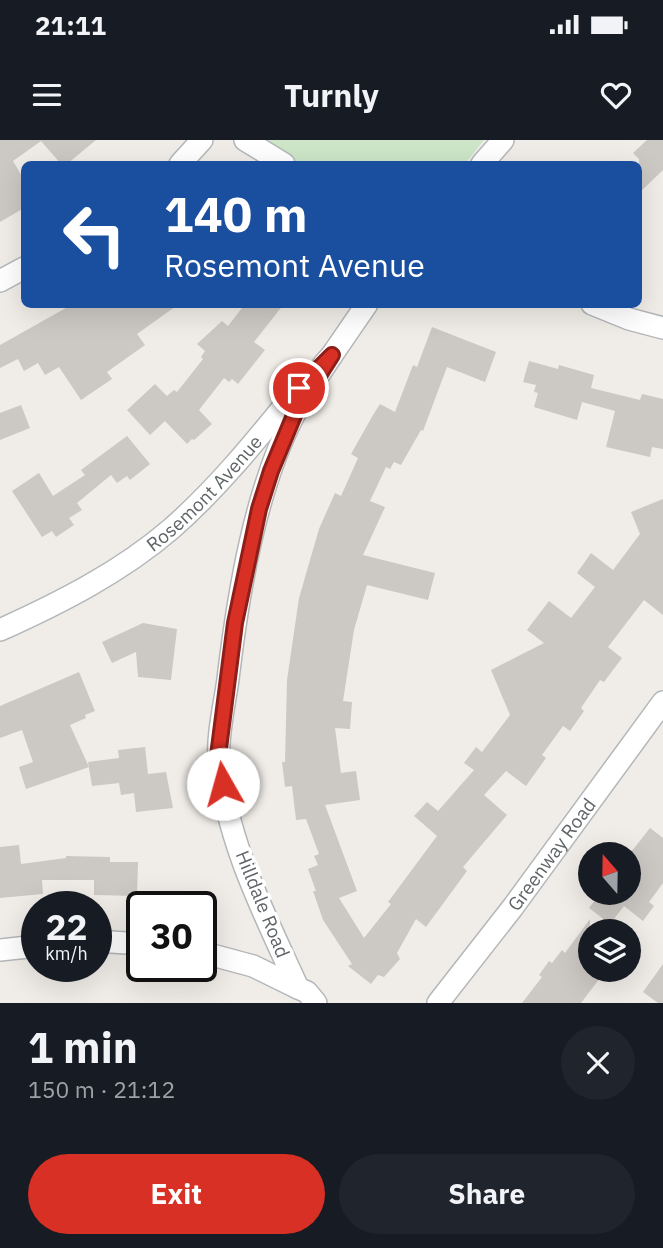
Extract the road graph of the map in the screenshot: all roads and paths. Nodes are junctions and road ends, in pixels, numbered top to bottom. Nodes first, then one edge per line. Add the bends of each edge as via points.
1 (202, 140) edge
2 (245, 140) edge
3 (503, 140) edge
4 (183, 161) edge
5 (279, 161) edge
6 (485, 161) edge
7 (21, 270) edge
8 (0, 281) edge
9 (364, 308) edge
10 (602, 308) edge
11 (663, 328) edge
12 (332, 355) junction
13 (0, 631) edge
14 (663, 702) edge
15 (21, 948) edge
16 (0, 950) edge
17 (217, 956) edge
18 (298, 988) junction
19 (316, 1003) edge
20 (438, 1003) edge

1 - 4 street
2 - 5 street
3 - 6 street
7 - 8 street
9 - 12 street, Rosemont Avenue
10 - 11 street
12 - 13 street, Rosemont Avenue via 236,464 170,530 108,574
12 - 18 street, Hilldale Road via 295,413 259,509 235,623 218,756 252,885
14 - 20 street, Greenway Road
15 - 16 street
17 - 18 street via 253,966
18 - 19 street, Hilldale Road

